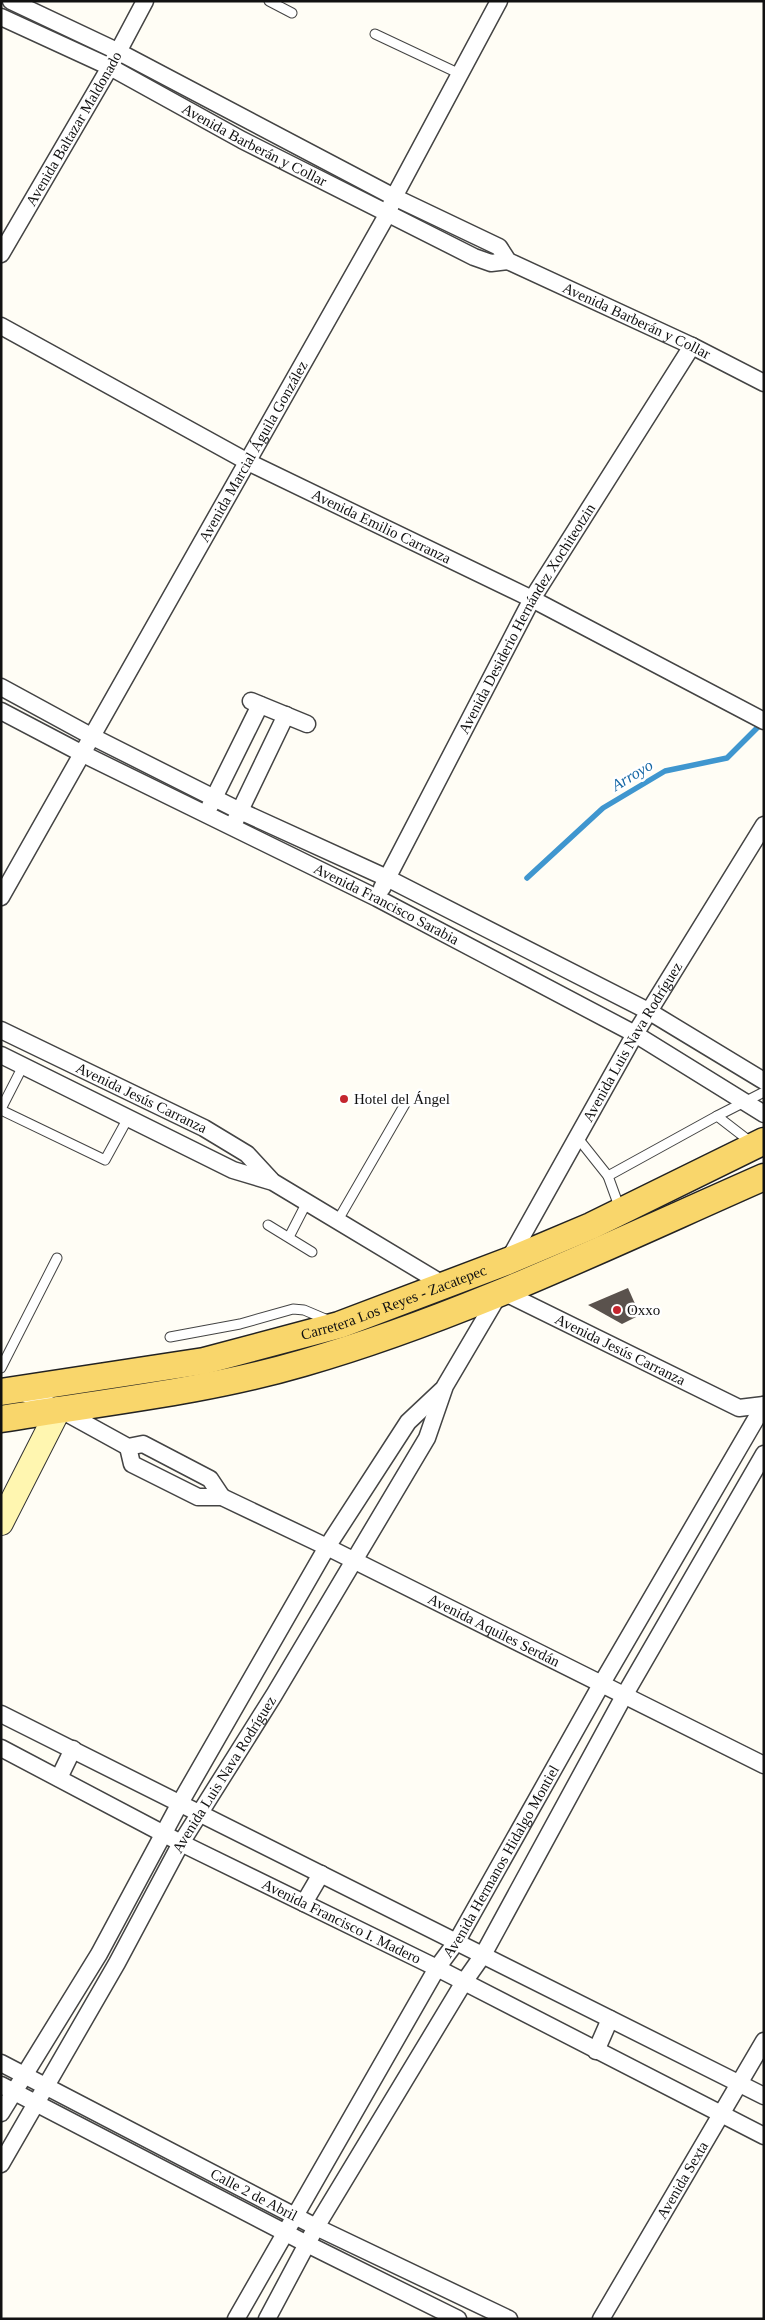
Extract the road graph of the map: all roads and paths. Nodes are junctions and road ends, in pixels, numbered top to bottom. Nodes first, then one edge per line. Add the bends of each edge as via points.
1 (11, 1) edge
2 (145, 1) edge
3 (269, 1) edge
4 (499, 1) edge
5 (292, 13) dead end
6 (1, 17) edge
7 (374, 34) dead end
8 (118, 51) junction
9 (110, 67) junction
10 (460, 74) junction
11 (252, 123) junction
12 (242, 140) junction
13 (394, 197) junction
14 (387, 215) junction
15 (1, 254) edge
16 (508, 260) junction
17 (1, 326) edge
18 (692, 346) junction
19 (764, 383) edge
20 (248, 462) junction
21 (532, 599) junction
22 (1, 687) edge
23 (1, 711) edge
24 (286, 715) junction
25 (764, 721) edge
26 (306, 724) dead end
27 (91, 736) junction
28 (81, 753) junction
29 (214, 798) junction
30 (240, 811) junction
31 (205, 814) junction
32 (764, 826) edge
33 (231, 827) junction
34 (7, 874) edge
35 (387, 878) junction
36 (1, 897) edge
37 (377, 898) junction
38 (650, 1012) junction
39 (1, 1030) edge
40 (636, 1034) junction
41 (1, 1055) edge
42 (23, 1066) junction
43 (764, 1081) edge
44 (764, 1092) edge
45 (744, 1102) junction
46 (405, 1104) dead end
47 (1, 1109) edge
48 (764, 1114) edge
49 (716, 1116) junction
50 (128, 1118) junction
51 (577, 1137) junction
52 (759, 1143) edge
53 (608, 1176) junction
54 (764, 1177) edge
55 (273, 1182) junction
56 (307, 1202) junction
57 (621, 1212) junction
58 (338, 1220) junction
59 (268, 1225) dead end
60 (289, 1237) junction
61 (312, 1252) dead end
62 (57, 1258) dead end
63 (508, 1261) junction
64 (446, 1286) junction
65 (501, 1291) junction
66 (339, 1326) junction
67 (170, 1337) dead end
68 (5, 1383) edge
69 (445, 1386) junction
70 (764, 1405) edge
71 (739, 1408) junction
72 (59, 1409) junction
73 (1, 1420) edge
74 (757, 1433) edge
75 (128, 1447) junction
76 (764, 1454) edge
77 (712, 1495) junction
78 (222, 1497) junction
79 (735, 1508) junction
80 (1, 1523) edge
81 (327, 1547) junction
82 (353, 1560) junction
83 (673, 1562) junction
84 (694, 1576) junction
85 (249, 1682) junction
86 (602, 1683) junction
87 (274, 1696) junction
88 (624, 1696) junction
89 (1, 1714) edge
90 (1, 1748) edge
91 (73, 1749) junction
92 (556, 1764) junction
93 (764, 1765) edge
94 (582, 1776) junction
95 (59, 1778) junction
96 (180, 1803) junction
97 (200, 1813) junction
98 (523, 1822) junction
99 (164, 1832) junction
100 (549, 1834) junction
101 (181, 1843) junction
102 (322, 1874) junction
103 (304, 1903) junction
104 (457, 1941) junction
105 (99, 1954) junction
106 (483, 1955) junction
107 (117, 1963) junction
108 (437, 1968) junction
109 (464, 1982) junction
110 (610, 2019) junction
111 (764, 2041) edge
112 (596, 2051) junction
113 (1, 2064) edge
114 (24, 2075) junction
115 (371, 2084) junction
116 (738, 2084) junction
117 (47, 2085) junction
118 (8, 2088) edge
119 (394, 2096) junction
120 (764, 2096) edge
121 (36, 2102) junction
122 (1, 2113) edge
123 (719, 2115) junction
124 (134, 2131) junction
125 (764, 2136) edge
126 (124, 2148) junction
127 (172, 2151) junction
128 (1, 2164) edge
129 (163, 2168) junction
130 (294, 2216) junction
131 (316, 2227) junction
132 (285, 2232) junction
133 (307, 2244) junction
134 (446, 2288) junction
135 (435, 2308) junction
136 (236, 2319) edge
137 (267, 2319) edge
138 (458, 2319) edge
139 (509, 2319) edge
140 (601, 2319) edge

1 - 8 street, Avenida Barberán y Collar
2 - 8 street, Avenida Baltazar Maldonado
3 - 5 lane
4 - 10 street, Avenida Marcial Águila González
6 - 9 street, Avenida Barberán y Collar
7 - 10 lane
8 - 9 street, Avenida Baltazar Maldonado
8 - 11 street, Avenida Barberán y Collar
9 - 12 street, Avenida Barberán y Collar
9 - 15 street, Avenida Baltazar Maldonado
10 - 13 street, Avenida Marcial Águila González
11 - 12 street
11 - 13 street, Avenida Barberán y Collar
12 - 14 street, Avenida Barberán y Collar
13 - 14 street, Avenida Marcial Águila González
13 - 16 street, Avenida Barberán y Collar via 499,246
14 - 16 street, Avenida Barberán y Collar via 474,257 491,263
14 - 20 street, Avenida Marcial Águila González
16 - 18 street, Avenida Barberán y Collar
17 - 20 street, Avenida Emilio Carranza
18 - 19 street, Avenida Barberán y Collar
18 - 21 street, Avenida Desiderio Hernández Xochiteotzin
20 - 21 street, Avenida Emilio Carranza
20 - 27 street, Avenida Marcial Águila González
21 - 25 street, Avenida Emilio Carranza
21 - 35 street, Avenida Desiderio Hernández Xochiteotzin
22 - 27 street, Avenida Francisco Sarabia
23 - 28 street, Avenida Francisco Sarabia
24 - 26 street
24 - 29 street via 255,703
24 - 30 street
27 - 28 street, Avenida Marcial Águila González
27 - 29 street, Avenida Francisco Sarabia
28 - 31 street, Avenida Francisco Sarabia
28 - 34 street, Avenida Marcial Águila González
29 - 30 street, Avenida Francisco Sarabia
29 - 31 street
30 - 33 street
30 - 35 street, Avenida Francisco Sarabia
31 - 33 street, Avenida Francisco Sarabia
32 - 38 street, Avenida Luis Nava Rodríguez
33 - 37 street, Avenida Francisco Sarabia
34 - 36 street, Avenida Marcial Águila González
35 - 37 street, Avenida Desiderio Hernández Xochiteotzin
35 - 38 street, Avenida Francisco Sarabia
37 - 40 street, Avenida Francisco Sarabia
38 - 40 street, Avenida Luis Nava Rodríguez
38 - 43 street, Avenida Francisco Sarabia
39 - 55 street, Avenida Jesús Carranza via 204,1128 247,1154
40 - 45 street, Avenida Francisco Sarabia
40 - 51 street, Avenida Luis Nava Rodríguez
41 - 42 street, Avenida Jesús Carranza
42 - 47 lane
42 - 50 street, Avenida Jesús Carranza
44 - 45 lane
45 - 48 street, Avenida Francisco Sarabia
45 - 49 lane
46 - 58 lane
47 - 50 lane via 105,1160
49 - 52 lane
49 - 53 lane
50 - 55 street, Avenida Jesús Carranza via 233,1170
51 - 53 lane
51 - 63 street, Avenida Luis Nava Rodríguez
52 - 57 main road, Carretera Los Reyes - Zacatepec
53 - 57 lane
54 - 65 main road, Carretera Los Reyes - Zacatepec
55 - 56 street, Avenida Jesús Carranza
56 - 58 street, Avenida Jesús Carranza
56 - 60 lane
57 - 63 main road, Carretera Los Reyes - Zacatepec
58 - 64 street, Avenida Jesús Carranza
59 - 60 lane
60 - 61 lane
62 - 68 lane
63 - 64 main road, Carretera Los Reyes - Zacatepec
64 - 66 main road, Carretera Los Reyes - Zacatepec
65 - 69 street, Avenida Luis Nava Rodríguez
65 - 71 street, Avenida Jesús Carranza
65 - 72 main road, Carretera Los Reyes - Zacatepec via 419,1324 304,1363 212,1386
66 - 67 lane via 304,1310 293,1309 240,1324
66 - 68 main road, Carretera Los Reyes - Zacatepec via 204,1361
68 - 72 street, Avenida Aquiles Serdán
69 - 81 street, Avenida Luis Nava Rodríguez via 408,1422
69 - 82 street, Avenida Luis Nava Rodríguez via 427,1438
70 - 71 street
70 - 74 street, Avenida Hermanos Hidalgo Montiel
71 - 74 street
72 - 73 main road, Carretera Los Reyes - Zacatepec
72 - 75 street, Avenida Aquiles Serdán
72 - 80 main road
74 - 77 street, Avenida Hermanos Hidalgo Montiel
75 - 78 street, Avenida Aquiles Serdán via 143,1444 210,1479
75 - 78 street, Avenida Aquiles Serdán via 132,1464 198,1497
76 - 79 street, Avenida Hermanos Hidalgo Montiel
77 - 79 street
77 - 83 street, Avenida Hermanos Hidalgo Montiel
78 - 81 street, Avenida Aquiles Serdán
79 - 84 street, Avenida Hermanos Hidalgo Montiel
81 - 82 street, Avenida Aquiles Serdán
81 - 85 street, Avenida Luis Nava Rodríguez
82 - 86 street, Avenida Aquiles Serdán
82 - 87 street, Avenida Luis Nava Rodríguez
83 - 84 street
83 - 86 street, Avenida Hermanos Hidalgo Montiel
84 - 88 street, Avenida Hermanos Hidalgo Montiel
85 - 87 street
85 - 96 street, Avenida Luis Nava Rodríguez
86 - 88 street, Avenida Aquiles Serdán
86 - 92 street, Avenida Hermanos Hidalgo Montiel
87 - 97 street, Avenida Luis Nava Rodríguez
88 - 93 street, Avenida Aquiles Serdán
88 - 94 street, Avenida Hermanos Hidalgo Montiel
89 - 91 street
90 - 95 street, Avenida Francisco I. Madero
91 - 95 street
91 - 96 street
92 - 94 street
92 - 98 street, Avenida Hermanos Hidalgo Montiel
94 - 100 street, Avenida Hermanos Hidalgo Montiel
95 - 99 street, Avenida Francisco I. Madero
96 - 97 street
96 - 99 street, Avenida Luis Nava Rodríguez
97 - 101 street, Avenida Luis Nava Rodríguez
97 - 102 street
98 - 100 street
98 - 104 street, Avenida Hermanos Hidalgo Montiel
99 - 101 street, Avenida Francisco I. Madero
99 - 105 street, Avenida Luis Nava Rodríguez
100 - 106 street, Avenida Hermanos Hidalgo Montiel
101 - 103 street, Avenida Francisco I. Madero
101 - 107 street, Avenida Luis Nava Rodríguez
102 - 103 street
102 - 104 street
103 - 108 street, Avenida Francisco I. Madero
104 - 106 street
104 - 108 street, Avenida Hermanos Hidalgo Montiel
105 - 107 street
105 - 114 street, Avenida Luis Nava Rodríguez
106 - 109 street, Avenida Hermanos Hidalgo Montiel
106 - 110 street
107 - 117 street, Avenida Luis Nava Rodríguez
108 - 109 street, Avenida Francisco I. Madero
108 - 115 street, Avenida Hermanos Hidalgo Montiel
109 - 112 street, Avenida Francisco I. Madero
109 - 119 street, Avenida Hermanos Hidalgo Montiel
110 - 112 street
110 - 116 street
111 - 116 street, Avenida Sexta
112 - 123 street, Avenida Francisco I. Madero
113 - 114 street, Calle 2 de Abril
114 - 117 street, Calle 2 de Abril
114 - 118 street, Avenida Luis Nava Rodríguez
115 - 119 street
115 - 130 street, Avenida Hermanos Hidalgo Montiel
116 - 120 street
116 - 123 street, Avenida Sexta
117 - 121 street, Avenida Luis Nava Rodríguez
117 - 124 street, Calle 2 de Abril
118 - 121 street, Calle 2 de Abril
118 - 122 street, Avenida Luis Nava Rodríguez
119 - 131 street, Avenida Hermanos Hidalgo Montiel
121 - 126 street, Calle 2 de Abril
121 - 128 street, Avenida Luis Nava Rodríguez
123 - 125 street, Avenida Francisco I. Madero
123 - 140 street, Avenida Sexta
124 - 126 street
124 - 127 street, Calle 2 de Abril
126 - 129 street, Calle 2 de Abril
127 - 129 street
127 - 130 street, Calle 2 de Abril
129 - 132 street, Calle 2 de Abril
130 - 131 street, Calle 2 de Abril
130 - 132 street, Avenida Hermanos Hidalgo Montiel
131 - 133 street, Avenida Hermanos Hidalgo Montiel
131 - 134 street, Calle 2 de Abril
132 - 133 street, Calle 2 de Abril
132 - 136 street, Avenida Hermanos Hidalgo Montiel
133 - 135 street, Calle 2 de Abril
133 - 137 street, Avenida Hermanos Hidalgo Montiel
134 - 135 street
134 - 139 street, Calle 2 de Abril
135 - 138 street, Calle 2 de Abril

